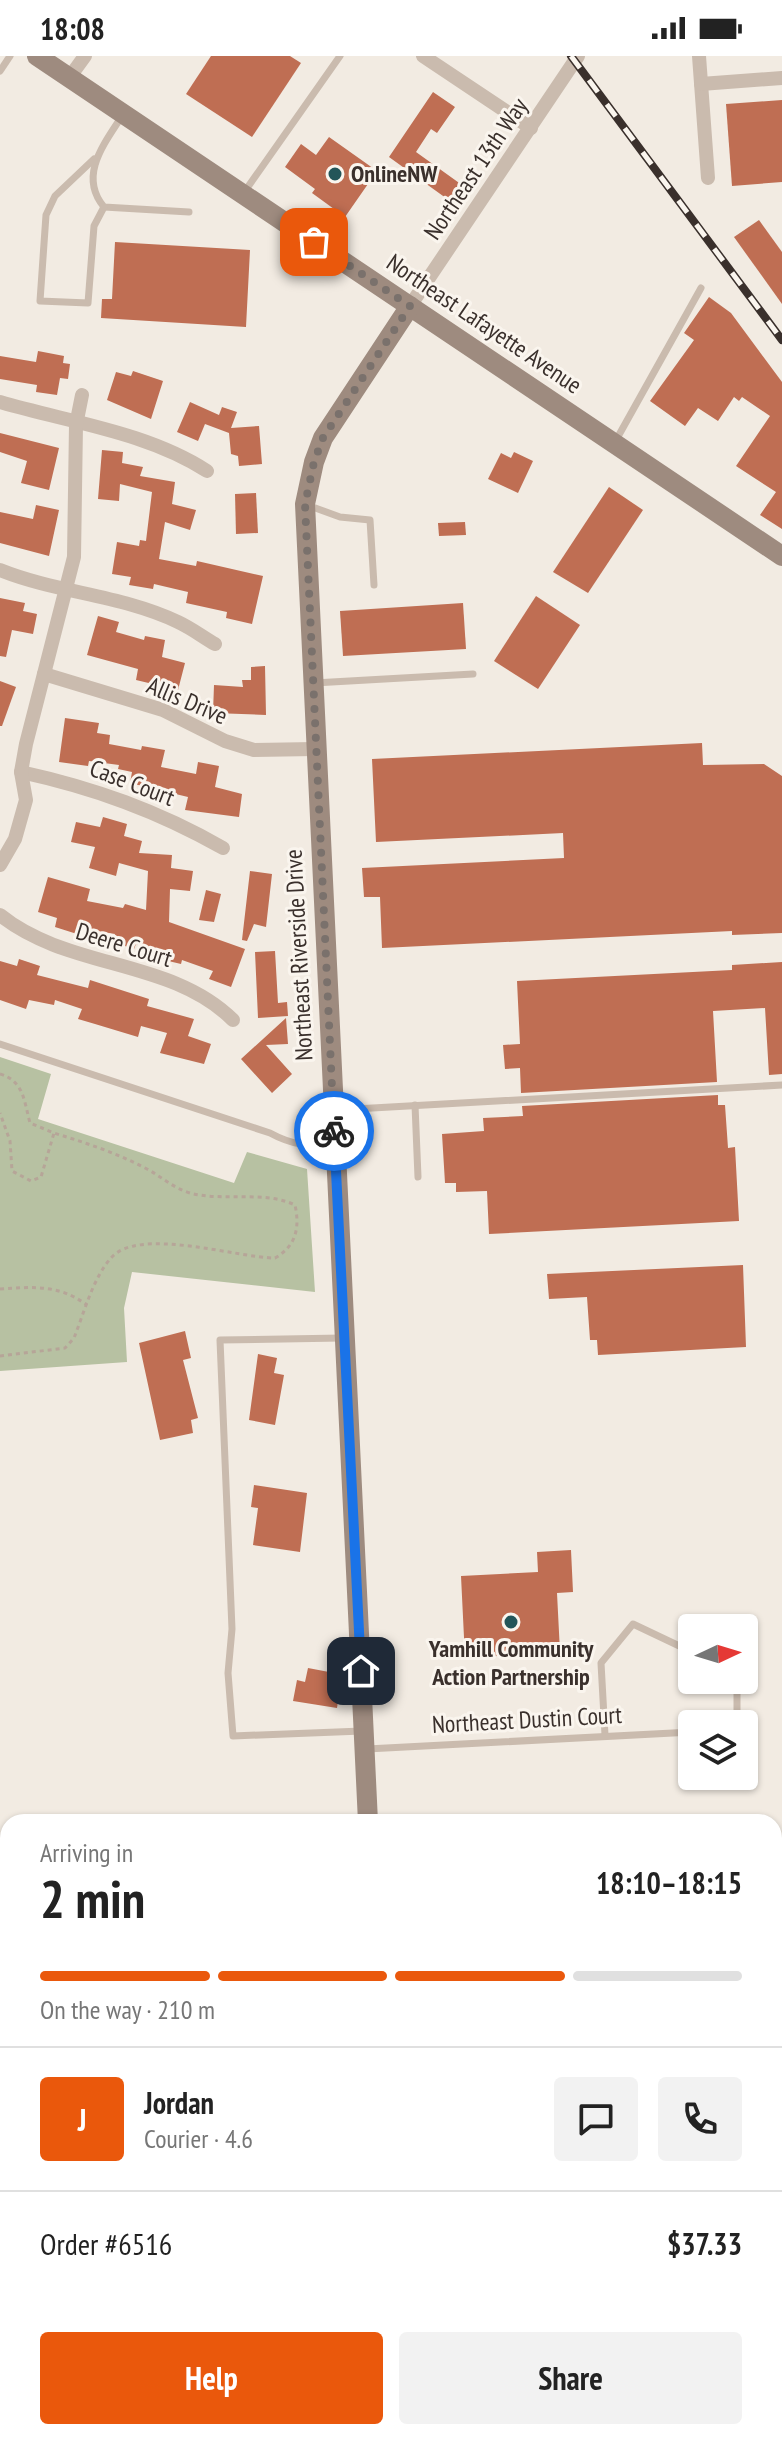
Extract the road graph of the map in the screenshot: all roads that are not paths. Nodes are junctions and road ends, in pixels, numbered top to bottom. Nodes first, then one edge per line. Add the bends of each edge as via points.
1 (10, 56) edge
2 (37, 56) edge
3 (85, 56) edge
4 (340, 56) edge
5 (423, 56) edge
6 (578, 56) edge
7 (699, 56) edge
8 (0, 71) edge
9 (69, 78) junction
10 (782, 78) edge
11 (701, 84) junction
12 (123, 114) junction
13 (531, 128) junction
14 (94, 159) junction
15 (708, 178) dead end
16 (243, 194) junction
17 (104, 207) junction
18 (189, 212) dead end
19 (701, 288) dead end
20 (410, 306) junction
21 (82, 395) dead end
22 (0, 402) edge
23 (76, 425) junction
24 (614, 444) junction
25 (207, 471) dead end
26 (305, 504) junction
27 (782, 556) edge
28 (0, 570) edge
29 (374, 585) dead end
30 (67, 592) junction
31 (215, 644) dead end
32 (44, 674) junction
33 (473, 674) dead end
34 (312, 683) junction
35 (315, 749) junction
36 (21, 772) junction
37 (223, 848) dead end
38 (0, 865) edge
39 (0, 915) edge
40 (233, 1020) dead end
41 (0, 1044) edge
42 (782, 1085) edge
43 (415, 1105) junction
44 (333, 1110) junction
45 (335, 1145) junction
46 (418, 1177) dead end
47 (344, 1338) junction
48 (678, 1645) edge
49 (678, 1732) edge
50 (605, 1735) junction
51 (364, 1740) junction
52 (368, 1814) edge

1 - 8 lane
2 - 9 street, Northeast Lafayette Avenue
3 - 9 street
4 - 16 lane
5 - 13 street
6 - 13 street, Northeast 13th Way
7 - 11 street
9 - 12 street, Northeast Lafayette Avenue
10 - 11 street
11 - 15 street
12 - 14 lane
12 - 16 street, Northeast Lafayette Avenue
13 - 20 street, Northeast 13th Way
14 - 17 lane via 95,196
14 - 17 lane via 55,196 46,215 40,301 88,303 94,226
16 - 20 street, Northeast Lafayette Avenue
17 - 18 lane
19 - 24 lane
20 - 24 street, Northeast Lafayette Avenue
20 - 26 street, Northeast Riverside Drive via 323,438
21 - 23 street
22 - 23 street
23 - 25 street via 139,439
23 - 30 street via 74,557
24 - 27 street, Northeast Lafayette Avenue
26 - 29 lane via 371,522
26 - 34 street, Northeast Riverside Drive
28 - 30 street
30 - 31 street via 141,608
30 - 32 street
32 - 35 street, Allis Drive via 163,710 254,750
32 - 36 street
33 - 34 lane
34 - 35 street, Northeast Riverside Drive
35 - 44 street, Northeast Riverside Drive
36 - 37 street, Case Court via 89,787
36 - 38 street via 26,800 15,839
39 - 40 street, Deere Court via 58,947 181,985 215,1002
41 - 45 lane via 288,1143
42 - 43 lane
43 - 44 lane
43 - 46 lane
44 - 45 street, Northeast Riverside Drive
45 - 47 street, Northeast Riverside Drive
47 - 51 street, Northeast Riverside Drive
47 - 51 lane, Northeast Dustin Court via 220,1340 232,1629 228,1673 233,1736
48 - 50 lane via 633,1624 601,1663
49 - 50 lane, Northeast Dustin Court
50 - 51 lane, Northeast Dustin Court
51 - 52 street, Northeast Riverside Drive

